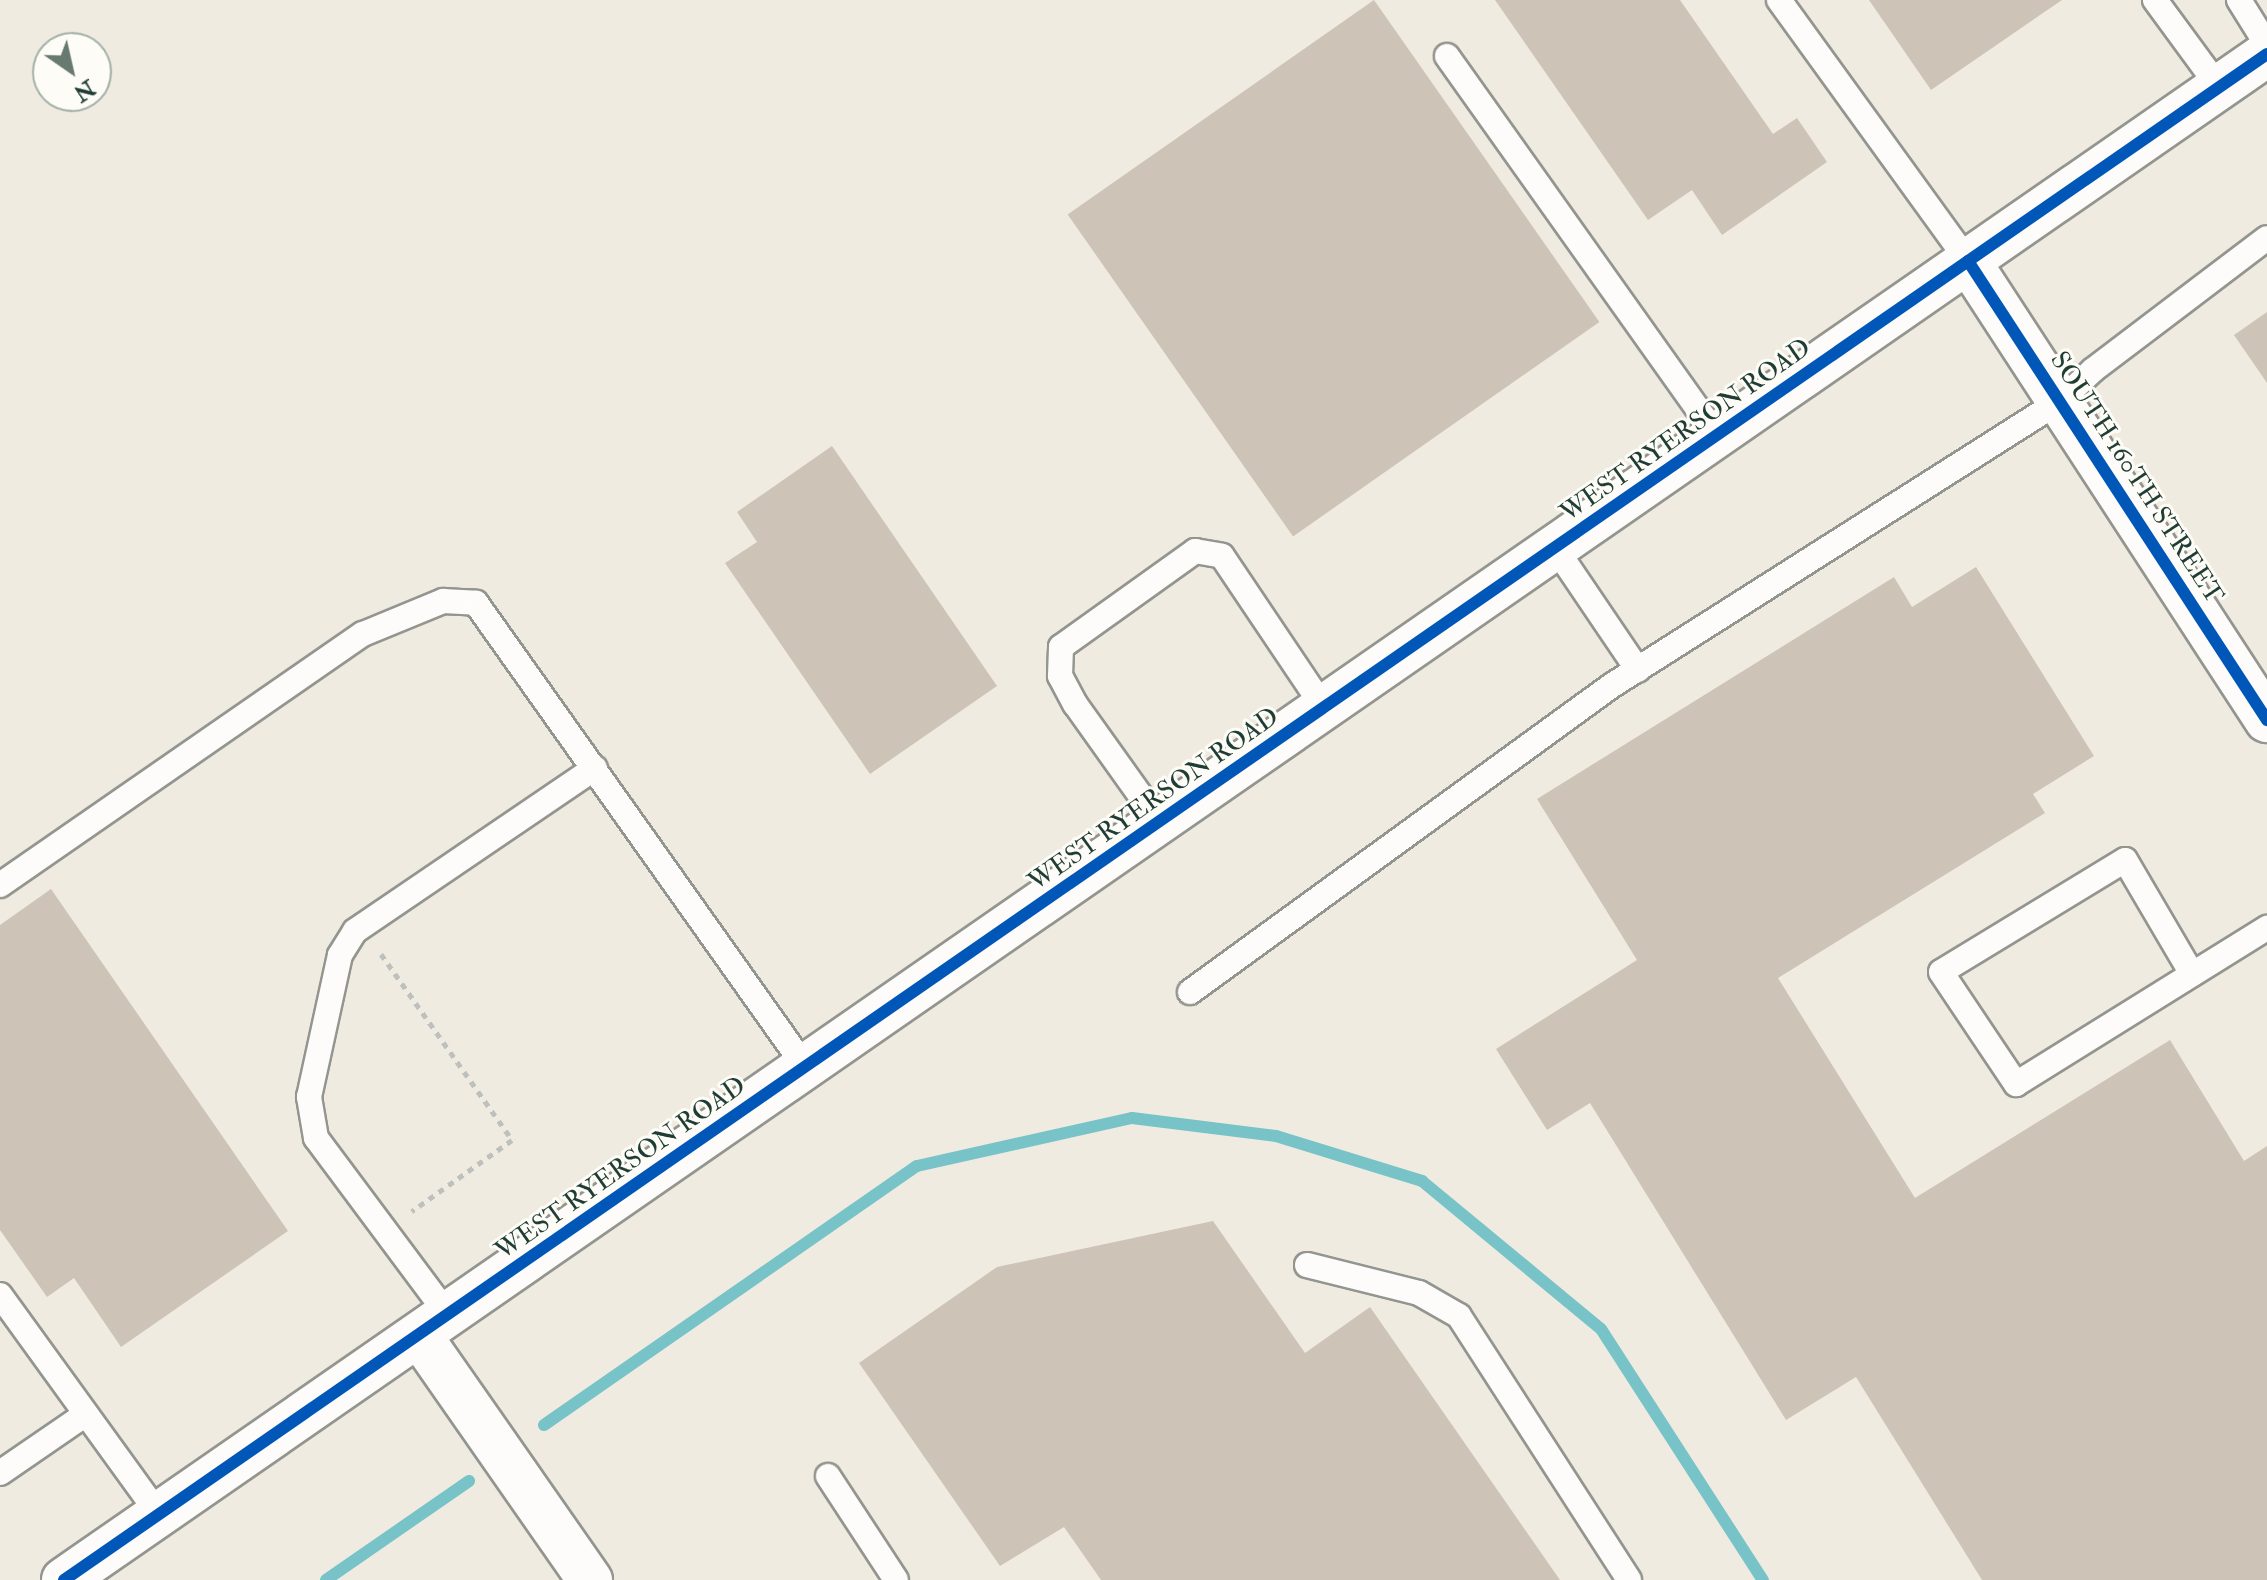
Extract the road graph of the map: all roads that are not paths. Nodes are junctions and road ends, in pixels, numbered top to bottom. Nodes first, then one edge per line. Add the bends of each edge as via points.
1 (1779, 0) edge
2 (2155, 0) edge
3 (2239, 0) edge
4 (2267, 45) edge
5 (2267, 54) edge
6 (1447, 56) dead end
7 (2219, 87) junction
8 (2267, 238) edge
9 (1968, 261) junction
10 (2060, 401) junction
11 (1717, 436) junction
12 (1556, 549) junction
13 (1638, 670) junction
14 (1325, 709) junction
15 (2267, 720) edge
16 (595, 768) junction
17 (1160, 823) junction
18 (0, 885) edge
19 (2267, 928) edge
20 (2192, 974) junction
21 (1190, 992) dead end
22 (806, 1068) junction
23 (1307, 1265) dead end
24 (0, 1295) edge
25 (433, 1325) junction
26 (86, 1414) junction
27 (0, 1473) edge
28 (828, 1476) dead end
29 (159, 1515) junction
30 (64, 1580) edge
31 (590, 1580) edge
32 (896, 1580) edge
33 (1629, 1580) edge

1 - 9 lane
2 - 7 lane
3 - 4 lane
5 - 7 street, WEST RYERSON ROAD
6 - 11 lane
7 - 9 street, WEST RYERSON ROAD
8 - 10 lane
9 - 10 street, SOUTH 160TH STREET
9 - 11 street, WEST RYERSON ROAD
10 - 13 lane
10 - 15 street, SOUTH 160TH STREET
11 - 12 street, WEST RYERSON ROAD
12 - 13 lane
12 - 14 street, WEST RYERSON ROAD
13 - 21 lane
14 - 17 street, WEST RYERSON ROAD
14 - 17 lane via 1222,556 1195,551 1061,647 1060,676 1075,704
16 - 18 lane via 476,603 443,601 363,634
16 - 22 lane
16 - 25 lane via 362,927 340,955 308,1112 316,1138 385,1230
17 - 22 street, WEST RYERSON ROAD
19 - 20 lane
20 - 20 lane via 2016,1084 1941,972 2125,860
22 - 25 street, WEST RYERSON ROAD
23 - 33 lane via 1419,1293 1459,1316
24 - 26 lane
25 - 29 street, WEST RYERSON ROAD
25 - 31 street
26 - 27 lane
26 - 29 lane
28 - 32 lane
29 - 30 street, WEST RYERSON ROAD

